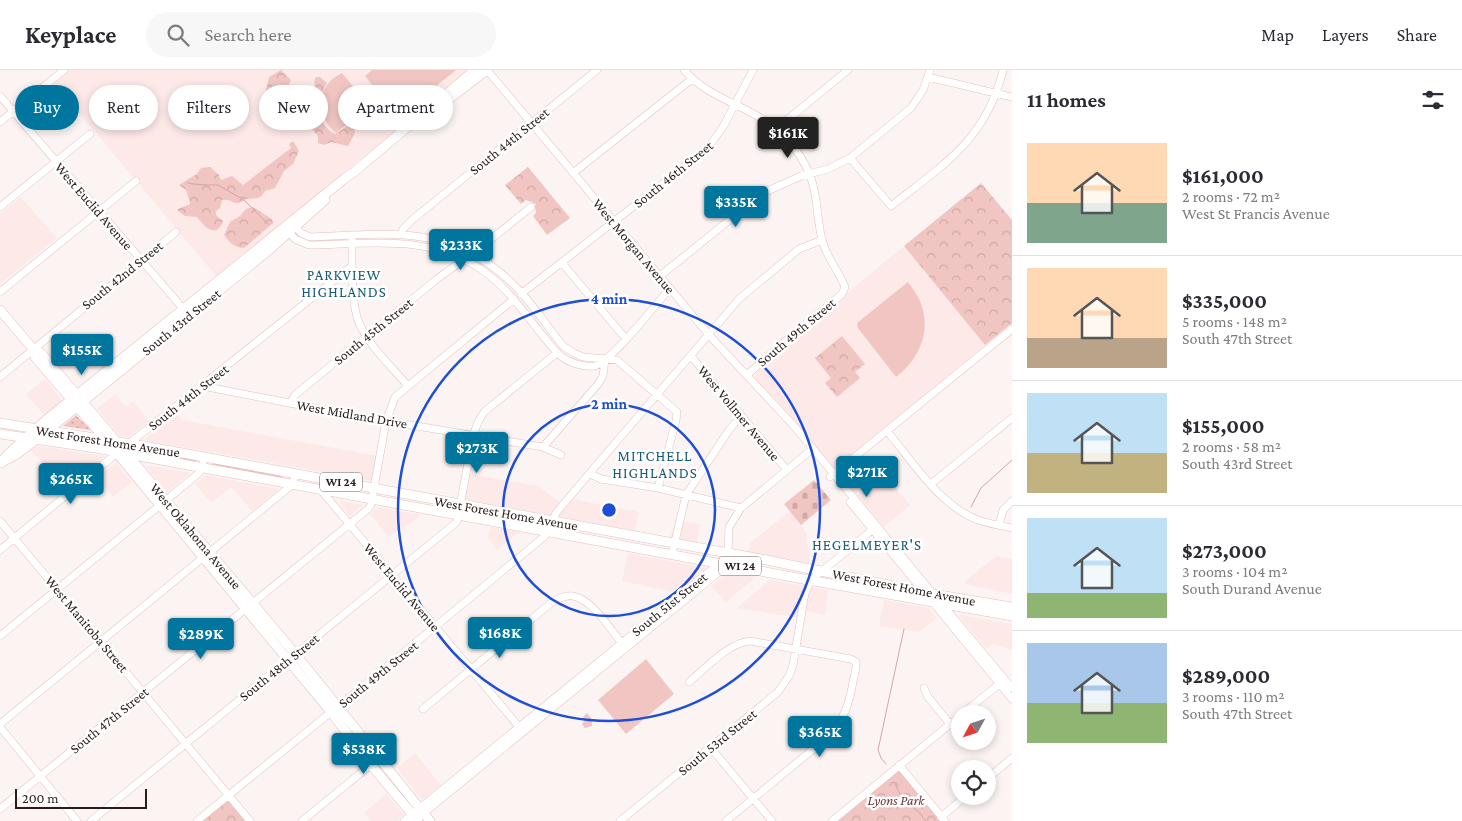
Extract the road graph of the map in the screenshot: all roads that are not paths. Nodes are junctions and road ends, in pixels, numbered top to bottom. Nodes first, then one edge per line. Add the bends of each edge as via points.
1 (64, 70) edge
2 (475, 70) edge
3 (487, 70) edge
4 (597, 70) edge
5 (684, 70) edge
6 (753, 70) edge
7 (848, 70) edge
8 (1003, 70) edge
9 (929, 74) edge
10 (692, 79) junction
11 (997, 92) junction
12 (0, 96) edge
13 (1012, 97) edge
14 (734, 104) junction
15 (13, 112) junction
16 (0, 122) edge
17 (531, 123) junction
18 (776, 129) junction
19 (90, 134) dead end
20 (400, 134) junction
21 (850, 158) junction
22 (56, 161) junction
23 (573, 173) junction
24 (810, 174) junction
25 (136, 180) dead end
26 (0, 207) edge
27 (531, 207) dead end
28 (98, 211) junction
29 (614, 222) junction
30 (290, 227) junction
31 (176, 232) dead end
32 (401, 234) junction
33 (352, 235) junction
34 (822, 240) junction
35 (352, 244) junction
36 (471, 253) junction
37 (141, 260) junction
38 (463, 260) junction
39 (562, 263) junction
40 (352, 266) junction
41 (660, 276) junction
42 (670, 288) junction
43 (0, 292) edge
44 (521, 294) junction
45 (514, 299) junction
46 (0, 310) edge
47 (186, 312) junction
48 (1012, 330) edge
49 (709, 335) junction
50 (367, 337) junction
51 (626, 339) junction
52 (33, 349) junction
53 (558, 353) junction
54 (691, 356) junction
55 (605, 359) junction
56 (747, 375) junction
57 (0, 377) edge
58 (202, 386) junction
59 (408, 386) junction
60 (657, 394) junction
61 (77, 401) junction
62 (290, 403) junction
63 (740, 416) junction
64 (786, 418) junction
65 (1012, 418) edge
66 (386, 421) junction
67 (0, 423) edge
68 (36, 428) junction
69 (48, 430) junction
70 (887, 431) junction
71 (0, 434) edge
72 (473, 436) junction
73 (26, 437) junction
74 (37, 439) junction
75 (105, 439) junction
76 (116, 441) junction
77 (543, 447) junction
78 (124, 450) junction
79 (810, 451) junction
80 (6, 454) junction
81 (561, 455) dead end
82 (145, 457) junction
83 (204, 457) junction
84 (1, 463) edge
85 (139, 468) junction
86 (202, 469) junction
87 (787, 470) junction
88 (295, 474) junction
89 (590, 474) junction
90 (832, 476) junction
91 (293, 484) junction
92 (931, 484) junction
93 (658, 488) junction
94 (320, 489) junction
95 (373, 493) junction
96 (686, 494) junction
97 (1012, 501) edge
98 (164, 503) junction
99 (741, 508) junction
100 (460, 509) junction
101 (0, 521) edge
102 (552, 521) junction
103 (350, 524) junction
104 (999, 525) junction
105 (873, 527) junction
106 (1012, 528) edge
107 (548, 531) junction
108 (14, 538) junction
109 (674, 543) junction
110 (0, 550) edge
111 (728, 553) junction
112 (672, 554) junction
113 (207, 555) junction
114 (722, 563) junction
115 (820, 571) junction
116 (392, 575) junction
117 (811, 580) junction
118 (58, 589) junction
119 (932, 598) junction
120 (250, 606) junction
121 (1012, 607) edge
122 (1012, 616) edge
123 (435, 627) junction
124 (0, 636) edge
125 (101, 641) junction
126 (624, 646) junction
127 (795, 650) junction
128 (292, 657) junction
129 (471, 669) junction
130 (689, 682) dead end
131 (1002, 682) junction
132 (924, 688) dead end
133 (1012, 688) edge
134 (144, 692) junction
135 (1012, 699) edge
136 (973, 705) edge
137 (334, 709) junction
138 (423, 709) dead end
139 (0, 724) edge
140 (950, 724) joint
141 (0, 728) edge
142 (521, 729) junction
143 (186, 744) junction
144 (710, 747) junction
145 (379, 758) junction
146 (1012, 758) edge
147 (371, 765) junction
148 (899, 766) junction
149 (996, 771) edge
150 (378, 773) junction
151 (41, 776) junction
152 (400, 785) junction
153 (229, 796) junction
154 (753, 798) junction
155 (957, 805) edge
156 (0, 810) edge
157 (417, 816) edge
158 (943, 819) edge
159 (77, 821) edge
160 (91, 821) edge
161 (197, 821) edge
162 (250, 821) edge
163 (302, 821) edge
164 (404, 821) edge
165 (430, 821) edge
166 (620, 821) edge
167 (726, 821) edge
168 (772, 821) edge
169 (832, 821) edge

1 - 15 street
2 - 20 main road, South 43rd Street
3 - 17 street, West Morgan Avenue
3 - 20 main road, South 43rd Street
4 - 17 street, South 44th Street
5 - 10 street
6 - 14 street, South 46th Street
7 - 18 street
8 - 11 street
9 - 11 street
9 - 21 street via 911,108
10 - 14 street
10 - 23 street
11 - 13 street
11 - 21 street via 983,120 963,147 891,206
12 - 15 street, West Euclid Avenue
14 - 18 street
14 - 29 street, South 46th Street via 718,136 707,148
15 - 16 street
15 - 22 street, West Euclid Avenue
17 - 23 street, West Morgan Avenue
17 - 32 street, South 44th Street via 412,220
18 - 24 street
19 - 22 street
20 - 30 main road, South 43rd Street
21 - 24 street
22 - 26 street
22 - 28 street, West Euclid Avenue
23 - 29 street, West Morgan Avenue
24 - 34 street
24 - 41 street via 764,192
25 - 28 street
27 - 36 street, South 45th Street
28 - 37 street, West Euclid Avenue
28 - 43 street
29 - 39 street, South 46th Street
29 - 41 street, West Morgan Avenue
30 - 33 street via 310,237
30 - 35 street via 299,242 309,245
30 - 47 main road, South 43rd Street
31 - 37 street, South 42nd Street
32 - 33 street
32 - 36 street via 442,241
33 - 35 street
34 - 49 street via 799,249 758,282
34 - 56 street, South 49th Street via 845,290
35 - 38 street via 408,244 436,249
35 - 40 street
36 - 38 street, South 45th Street
36 - 44 street via 499,272
37 - 47 street, West Euclid Avenue
37 - 52 street, South 42nd Street
38 - 45 street via 493,278
38 - 50 street, South 45th Street
39 - 44 street, South 46th Street
39 - 51 street
40 - 50 street via 354,307
40 - 58 street, South 44th Street
41 - 42 street, West Morgan Avenue
42 - 49 street, West Morgan Avenue
42 - 51 street
44 - 55 street via 568,350
45 - 53 street
45 - 59 street
46 - 52 main road, West Oklahoma Avenue
47 - 61 main road, South 43rd Street
48 - 70 street
49 - 54 street, South 49th Street
49 - 56 street, West Morgan Avenue
50 - 59 street
50 - 62 street, South 45th Street via 295,395
51 - 55 street
52 - 57 street, South 42nd Street
52 - 61 main road, West Oklahoma Avenue via 40,353
53 - 55 street via 569,362 587,366 596,366
53 - 72 street via 484,412
54 - 60 street, South 49th Street
54 - 63 street, West Vollmer Avenue
55 - 60 street via 617,360
55 - 77 street via 602,378
56 - 64 street, West Morgan Avenue
58 - 62 street, West Midland Drive
58 - 78 street, South 44th Street
59 - 66 street via 392,401
60 - 89 street, South 49th Street
60 - 93 street via 677,412
61 - 68 main road, South 43rd Street
61 - 69 main road, South 43rd Street
61 - 75 main road, West Oklahoma Avenue
61 - 76 main road, West Oklahoma Avenue
62 - 66 street, West Midland Drive
63 - 87 street, West Vollmer Avenue
63 - 96 street
64 - 79 street, West Morgan Avenue
64 - 90 street, West Morgan Avenue
65 - 92 street
66 - 72 street, West Midland Drive
66 - 95 street
67 - 68 main road, West Forest Home Avenue / WI 24
68 - 69 main road, West Forest Home Avenue / WI 24
68 - 73 main road, South 43rd Street
69 - 74 main road, South 43rd Street
69 - 75 main road, West Forest Home Avenue / WI 24
70 - 90 street
70 - 92 street
71 - 73 main road, West Forest Home Avenue / WI 24
71 - 80 main road via 7,443
72 - 77 street, West Midland Drive
72 - 100 street
73 - 74 main road, West Forest Home Avenue / WI 24
73 - 80 main road, South 43rd Street
74 - 78 main road, West Forest Home Avenue / WI 24
74 - 84 main road, South 43rd Street
75 - 76 main road, West Forest Home Avenue / WI 24
75 - 78 main road, West Oklahoma Avenue
76 - 78 main road, West Forest Home Avenue / WI 24
77 - 81 street, West Midland Drive
78 - 82 main road, West Forest Home Avenue / WI 24
78 - 83 main road, West Forest Home Avenue / WI 24
78 - 85 main road, West Oklahoma Avenue
78 - 98 main road, West Oklahoma Avenue
78 - 108 street, South 44th Street
79 - 87 street
79 - 90 street, West Morgan Avenue
80 - 84 main road, South 43rd Street
82 - 85 main road
82 - 86 main road, West Forest Home Avenue / WI 24
83 - 86 street
83 - 88 main road, West Forest Home Avenue / WI 24
85 - 98 main road, West Oklahoma Avenue
86 - 91 main road, West Forest Home Avenue / WI 24
86 - 98 street
87 - 99 street
88 - 91 street
88 - 95 main road, West Forest Home Avenue / WI 24
89 - 93 street via 601,479
89 - 102 street, South 49th Street
90 - 105 street, West Morgan Avenue
91 - 94 main road, West Forest Home Avenue / WI 24
91 - 113 street
92 - 104 street via 966,514
93 - 96 street
94 - 95 main road, West Forest Home Avenue / WI 24
94 - 103 street, West Euclid Avenue
95 - 100 main road, West Forest Home Avenue / WI 24
95 - 103 street, South 47th Street via 371,505
96 - 99 street
96 - 109 street
97 - 104 street via 1003,510
98 - 113 main road, West Oklahoma Avenue
98 - 118 street
99 - 111 street via 730,527
100 - 102 main road, West Forest Home Avenue / WI 24
100 - 107 main road, West Forest Home Avenue / WI 24
100 - 116 street, South 48th Street via 457,522
101 - 108 street, West Manitoba Street
102 - 107 street, South 49th Street
102 - 109 main road, West Forest Home Avenue / WI 24
103 - 116 street, West Euclid Avenue
103 - 120 street, South 47th Street
104 - 106 street
105 - 115 street
105 - 119 street, West Morgan Avenue
107 - 112 main road, West Forest Home Avenue / WI 24
107 - 123 street, South 49th Street
108 - 110 street, South 44th Street
108 - 118 street, West Manitoba Street
109 - 111 main road, West Forest Home Avenue / WI 24
109 - 112 street
111 - 114 street, South 51st Street
111 - 115 main road, West Forest Home Avenue / WI 24
112 - 114 main road, West Forest Home Avenue / WI 24
113 - 120 main road, West Oklahoma Avenue
113 - 125 street
114 - 117 main road, West Forest Home Avenue / WI 24
114 - 126 street, South 51st Street
115 - 117 street
115 - 119 main road, West Forest Home Avenue / WI 24
116 - 123 street, West Euclid Avenue
116 - 128 street, South 48th Street
117 - 119 main road, West Forest Home Avenue / WI 24
117 - 127 street, South 53rd Street via 805,593
118 - 124 street
118 - 125 street, West Manitoba Street
119 - 121 main road, West Forest Home Avenue / WI 24
119 - 122 main road, West Forest Home Avenue / WI 24
119 - 131 street, West Morgan Avenue
120 - 128 main road, West Oklahoma Avenue
120 - 134 street, South 47th Street
123 - 129 street, West Euclid Avenue
123 - 137 street, South 49th Street
125 - 134 street, West Manitoba Street
125 - 139 street
126 - 129 street via 585,601 574,596 563,597 551,603
126 - 142 street, South 51st Street
127 - 130 street via 750,641 739,643
127 - 144 street, South 53rd Street via 789,676 778,692
127 - 154 street via 856,662 849,702 837,728
128 - 137 main road, West Oklahoma Avenue
128 - 143 street, South 48th Street
129 - 138 street
129 - 142 street, West Euclid Avenue
131 - 133 street, West Morgan Avenue
131 - 135 street, West Morgan Avenue
131 - 136 street
132 - 140 street
134 - 143 street, West Manitoba Street
134 - 151 street, South 47th Street
137 - 145 main road, West Oklahoma Avenue
137 - 147 main road, West Oklahoma Avenue
137 - 153 street, South 49th Street
140 - 148 street
141 - 151 street
142 - 157 street, South 51st Street
143 - 153 street, West Manitoba Street
143 - 160 street, South 48th Street
144 - 154 street
144 - 166 street, South 53rd Street
145 - 147 street
145 - 152 main road, West Oklahoma Avenue
146 - 149 street
147 - 150 main road, West Oklahoma Avenue
147 - 163 street
148 - 158 street
148 - 169 street
150 - 152 main road via 396,786
150 - 157 main road, West Oklahoma Avenue
151 - 156 street, South 47th Street
151 - 159 street
152 - 157 main road, West Oklahoma Avenue
153 - 161 street, South 49th Street
153 - 162 street, West Manitoba Street
154 - 167 street
154 - 168 street
155 - 158 street
157 - 164 street, South 51st Street
157 - 165 main road, West Oklahoma Avenue

